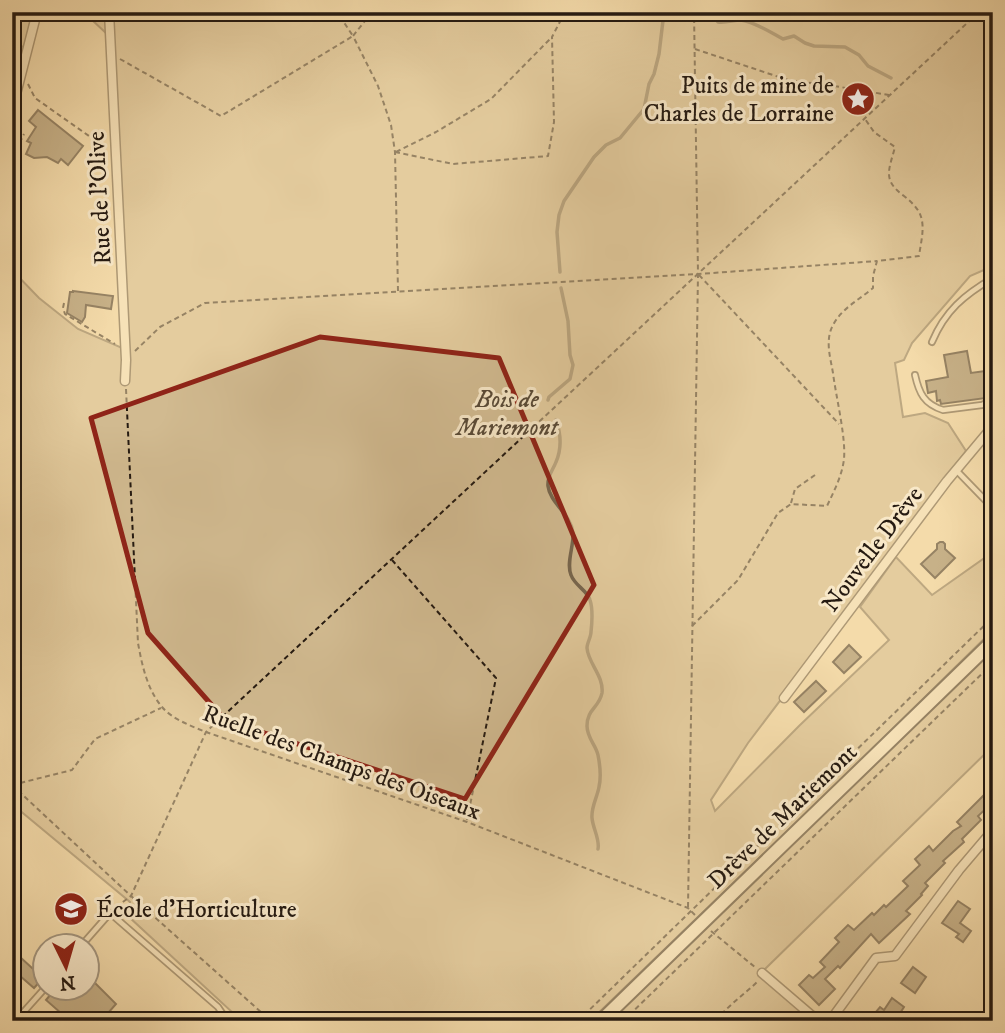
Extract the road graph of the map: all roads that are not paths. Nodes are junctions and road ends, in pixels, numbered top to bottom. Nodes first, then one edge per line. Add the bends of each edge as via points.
1 (37, 12) edge
2 (109, 12) edge
3 (12, 110) edge
4 (993, 278) edge
5 (932, 342) dead end
6 (915, 374) dead end
7 (125, 381) road end
8 (993, 400) edge
9 (993, 426) edge
10 (956, 470) junction
11 (987, 502) dead end
12 (993, 641) edge
13 (784, 698) dead end
14 (993, 830) edge
15 (93, 932) edge
16 (763, 974) road end
17 (33, 1002) edge
18 (21, 1021) edge
19 (223, 1021) edge
20 (601, 1021) edge
21 (818, 1021) edge
22 (830, 1021) edge

1 - 3 street
2 - 7 street, Rue de l'Olive
4 - 5 lane via 950,310
6 - 8 lane via 918,392 943,410
9 - 10 street, Nouvelle Drève
10 - 11 lane
10 - 13 street, Nouvelle Drève
12 - 20 street, Drève de Mariemont
14 - 22 street via 895,956 876,958
15 - 19 lane via 110,913 218,1007
16 - 21 street
17 - 18 lane

